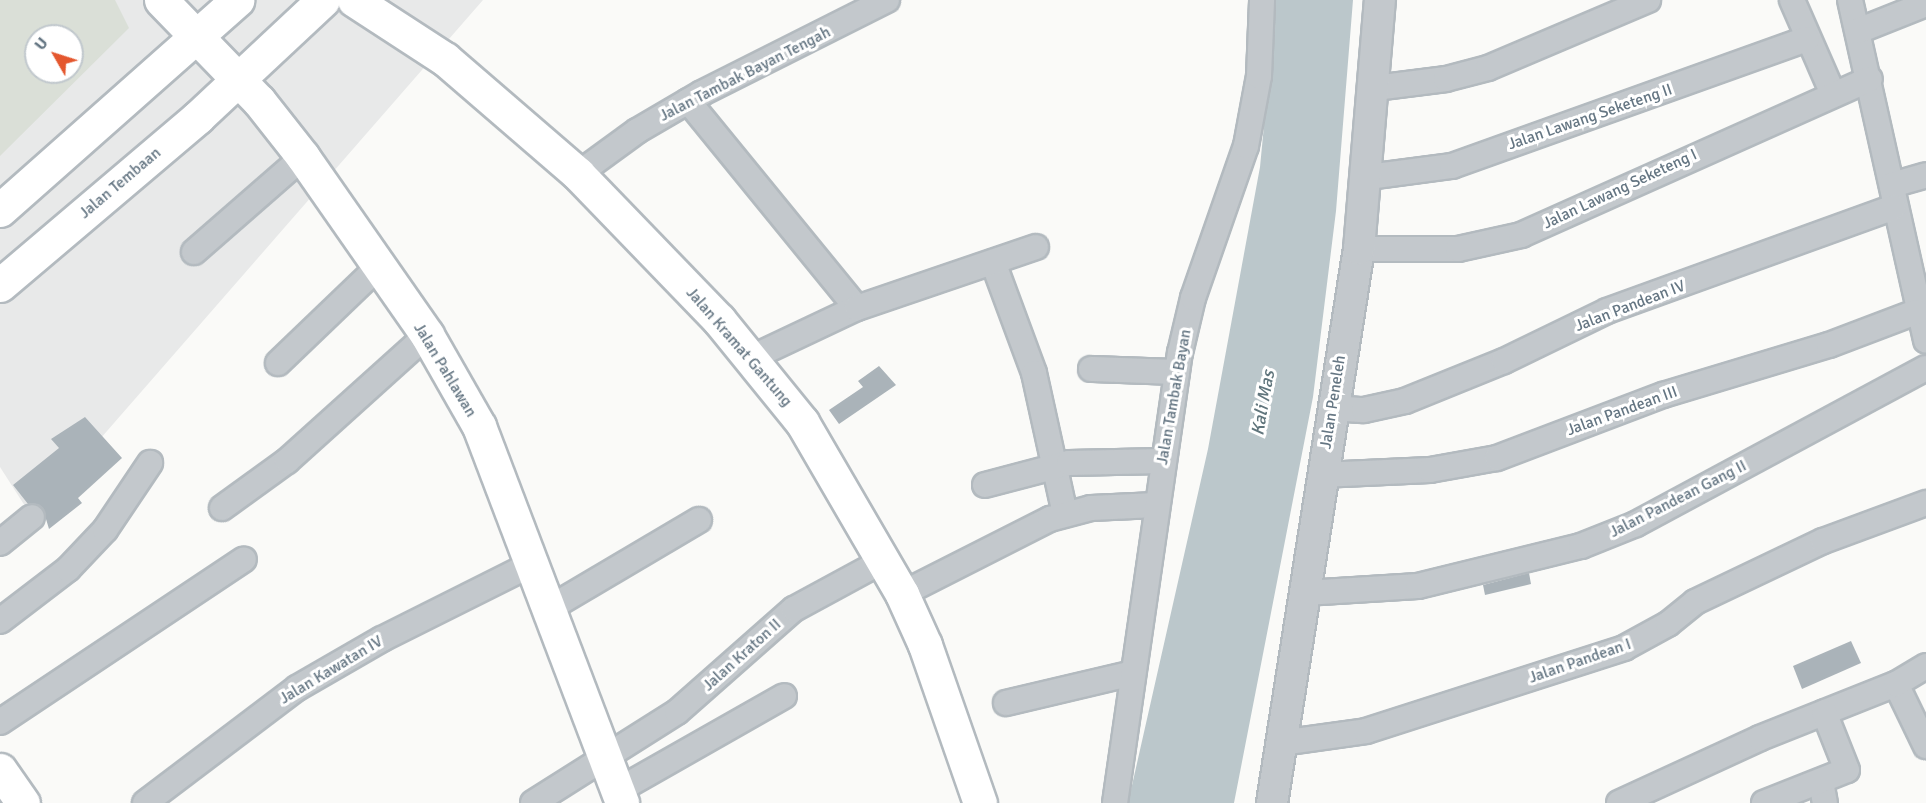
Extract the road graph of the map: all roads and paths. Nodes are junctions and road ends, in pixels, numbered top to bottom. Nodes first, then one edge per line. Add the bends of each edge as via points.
1 (161, 0) edge
2 (237, 0) edge
3 (323, 0) edge
4 (354, 0) edge
5 (887, 0) edge
6 (1262, 0) edge
7 (1380, 0) edge
8 (1648, 0) edge
9 (1792, 0) edge
10 (1926, 4) edge
11 (1855, 16) edge
12 (198, 38) junction
13 (1807, 39) junction
14 (1870, 79) junction
15 (239, 80) junction
16 (1376, 88) junction
17 (1833, 94) junction
18 (688, 101) junction
19 (303, 157) junction
20 (578, 174) junction
21 (1926, 176) edge
22 (1368, 177) junction
23 (1893, 196) junction
24 (0, 210) edge
25 (1036, 247) dead end
26 (1359, 249) junction
27 (194, 252) dead end
28 (993, 262) junction
29 (379, 266) junction
30 (1918, 276) edge
31 (0, 285) edge
32 (857, 308) junction
33 (1916, 312) junction
34 (427, 335) junction
35 (1926, 341) edge
36 (751, 358) junction
37 (278, 363) dead end
38 (1926, 368) edge
39 (1091, 369) dead end
40 (1177, 372) junction
41 (1332, 408) junction
42 (1162, 461) junction
43 (150, 463) dead end
44 (1057, 465) junction
45 (1322, 475) junction
46 (985, 485) dead end
47 (1926, 503) edge
48 (1156, 505) junction
49 (222, 508) dead end
50 (1065, 514) junction
51 (32, 517) dead end
52 (699, 520) dead end
53 (0, 543) edge
54 (244, 558) dead end
55 (886, 559) junction
56 (534, 563) junction
57 (1305, 593) junction
58 (902, 594) junction
59 (550, 608) junction
60 (0, 621) edge
61 (1926, 666) edge
62 (1133, 673) junction
63 (1896, 684) junction
64 (784, 696) dead end
65 (1006, 703) dead end
66 (1824, 711) junction
67 (0, 722) edge
68 (1281, 743) junction
69 (1926, 746) edge
70 (604, 757) junction
71 (1823, 792) edge
72 (619, 797) edge
73 (145, 803) edge
74 (533, 803) edge
75 (980, 803) edge
76 (1115, 803) edge
77 (1272, 803) edge
78 (1619, 803) edge
79 (1764, 803) edge

1 - 12 main road, Jalan Pahlawan
2 - 12 main road
3 - 15 main road, Jalan Tembaan
4 - 20 main road, Jalan Kramat Gantung via 445,59
5 - 18 street, Jalan Tambak Bayan Tengah
6 - 40 street, Jalan Tambak Bayan via 1259,76 1246,146 1192,298
7 - 16 street, Jalan Peneleh
8 - 16 street via 1488,68 1446,79
9 - 13 street
10 - 11 street
11 - 14 street
12 - 15 main road, Jalan Pahlawan
12 - 24 main road
13 - 17 street
13 - 22 street, Jalan Lawang Seketeng II via 1452,165
14 - 17 street, Jalan Lawang Seketeng I
14 - 23 street
15 - 19 main road, Jalan Pahlawan
15 - 31 main road, Jalan Tembaan
16 - 22 street, Jalan Peneleh
17 - 26 street, Jalan Lawang Seketeng I via 1521,235 1458,249
18 - 20 street, Jalan Tambak Bayan Tengah
18 - 32 street
19 - 27 street
19 - 29 main road, Jalan Pahlawan
20 - 36 main road, Jalan Kramat Gantung
21 - 23 street, Jalan Pandean IV
22 - 26 street, Jalan Peneleh
23 - 30 street
23 - 41 street, Jalan Pandean IV via 1607,311 1504,361 1405,401 1364,410
25 - 28 street
26 - 41 street, Jalan Peneleh
28 - 32 street
28 - 44 street via 1034,373
29 - 34 main road, Jalan Pahlawan
29 - 37 street
30 - 33 street
32 - 36 street
33 - 35 street
33 - 45 street, Jalan Pandean III via 1829,345 1663,395 1497,458 1430,470
34 - 49 street via 287,461
34 - 56 main road, Jalan Pahlawan via 478,426
36 - 55 main road, Jalan Kramat Gantung via 802,422
38 - 57 street, Jalan Pandean Gang II via 1635,524 1581,546 1418,585
39 - 40 street
40 - 42 street, Jalan Tambak Bayan
41 - 45 street, Jalan Peneleh
42 - 44 street
42 - 48 street, Jalan Tambak Bayan
43 - 60 street via 105,530 76,561
44 - 46 street
44 - 50 street
45 - 57 street, Jalan Peneleh
47 - 68 street, Jalan Pandean I via 1823,541 1695,602 1668,624 1624,648 1366,731
48 - 50 street via 1126,504
48 - 62 street, Jalan Tambak Bayan
50 - 58 street
51 - 53 street
52 - 59 street
54 - 67 street
55 - 58 main road, Jalan Kramat Gantung
55 - 70 street, Jalan Kraton II via 794,609 677,712
56 - 59 main road, Jalan Pahlawan
56 - 73 street, Jalan Kawatan IV via 382,639 297,688
57 - 68 street, Jalan Peneleh
58 - 75 main road, Jalan Kramat Gantung via 929,656
59 - 70 main road, Jalan Pahlawan
61 - 63 street
62 - 65 street via 1054,688
62 - 76 street, Jalan Tambak Bayan
63 - 66 street
63 - 69 street
64 - 72 street
66 - 71 street via 1846,770
66 - 78 street
68 - 77 street, Jalan Peneleh
70 - 72 main road, Jalan Pahlawan
70 - 74 street, Jalan Kraton II
71 - 79 street

